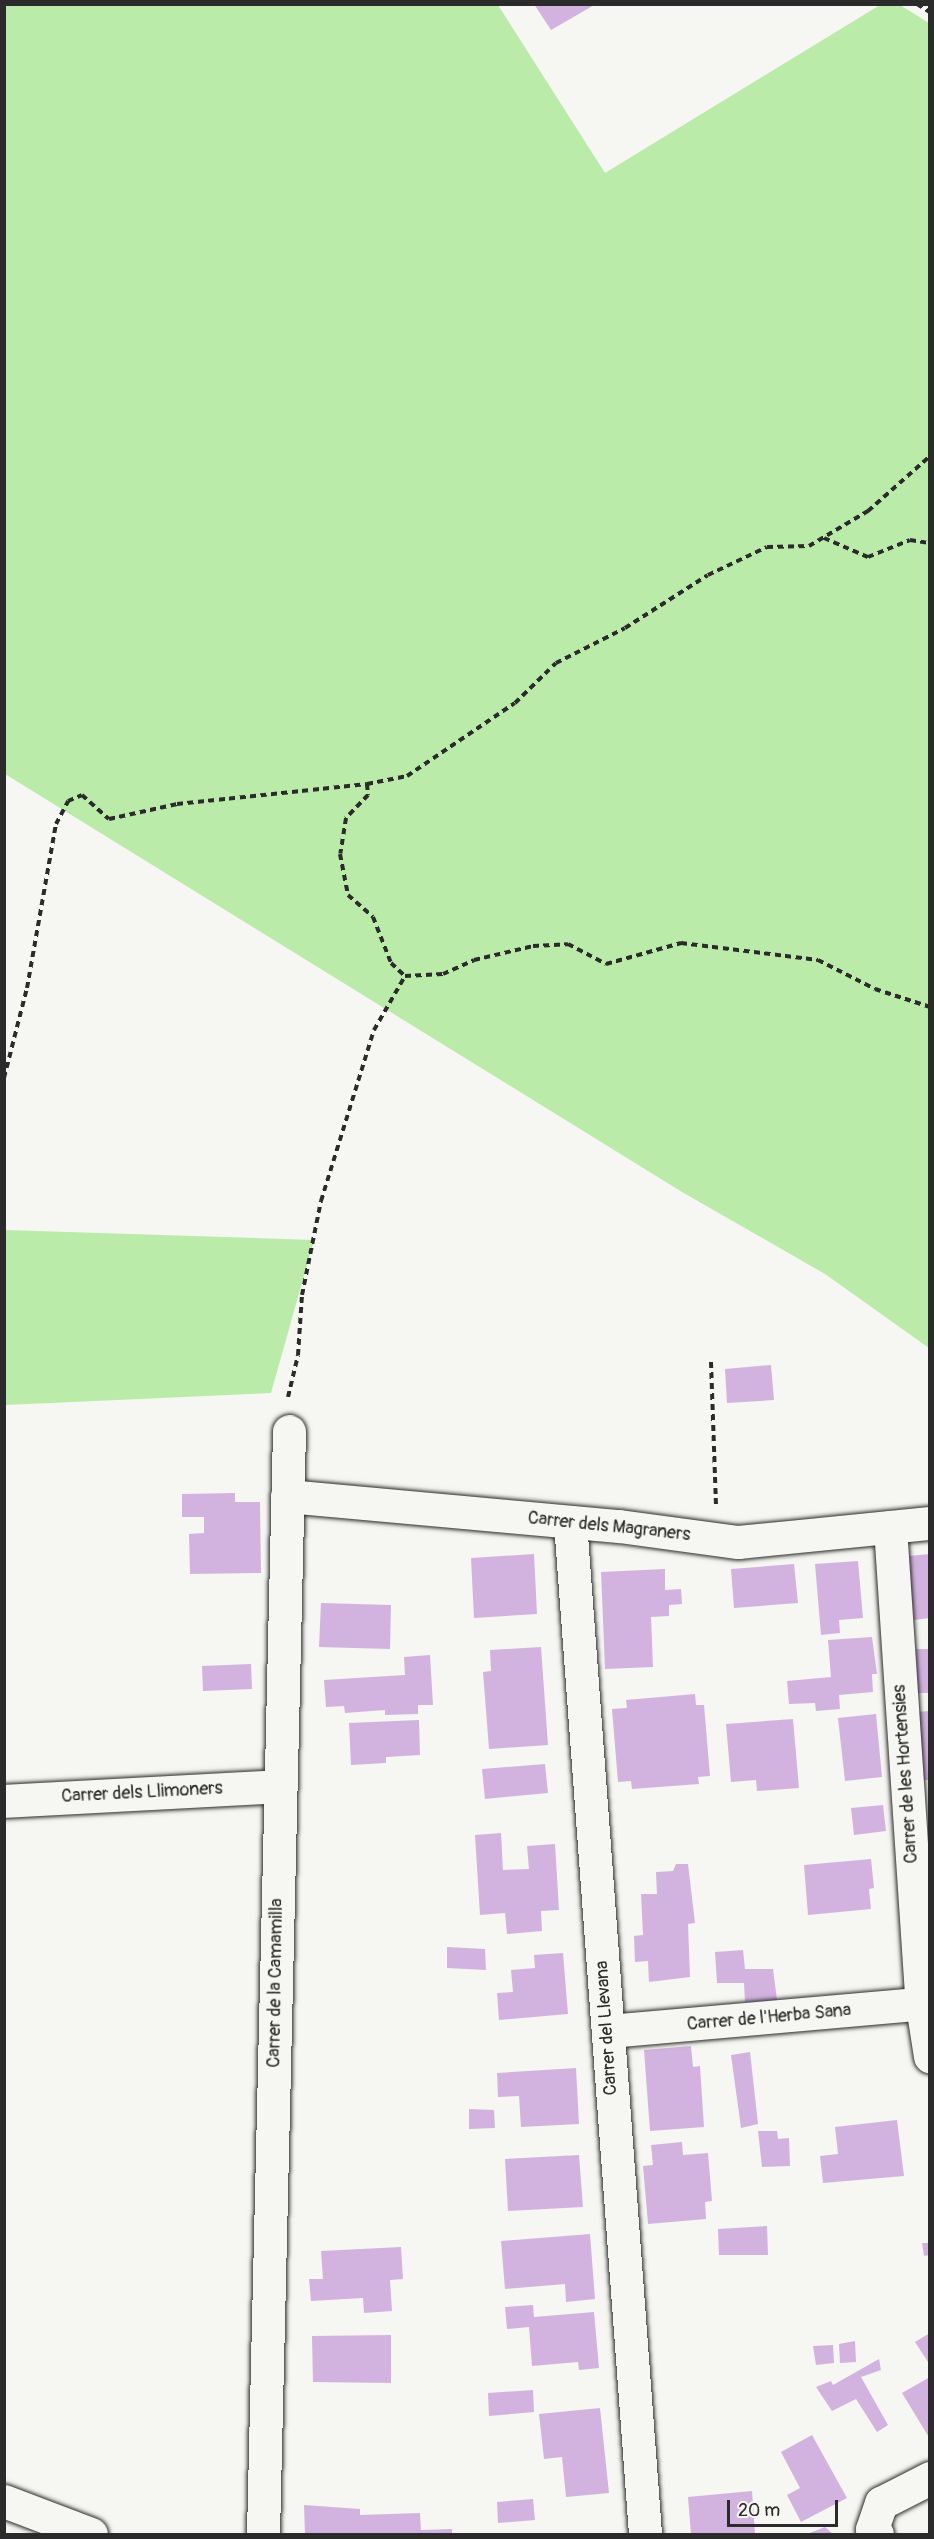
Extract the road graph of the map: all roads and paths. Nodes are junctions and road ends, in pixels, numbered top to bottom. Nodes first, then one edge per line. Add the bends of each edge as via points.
1 (917, 4) edge
2 (930, 12) edge
3 (930, 456) edge
4 (823, 537) junction
5 (930, 543) edge
6 (367, 784) junction
7 (405, 976) junction
8 (930, 1007) edge
9 (4, 1078) edge
10 (711, 1362) dead end
11 (289, 1431) joint
12 (287, 1496) junction
13 (570, 1522) junction
14 (930, 1523) edge
15 (890, 1527) junction
16 (718, 1539) junction
17 (280, 1786) junction
18 (4, 1801) edge
19 (926, 2004) edge
20 (608, 2031) junction
21 (930, 2056) edge
22 (930, 2478) edge
23 (4, 2501) edge
24 (879, 2519) edge
25 (91, 2535) edge
26 (263, 2535) edge
27 (645, 2535) edge

1 - 2 path
3 - 4 path via 868,511
4 - 5 path via 868,557 910,540
4 - 6 path via 809,546 767,547 708,575 625,628 556,663 515,703 407,776
6 - 7 path via 368,795 346,818 340,854 348,895 373,917 391,963
6 - 9 path via 177,804 109,819 82,795 68,801 56,824 27,988
7 - 8 path via 443,974 474,960 533,946 568,944 606,964 681,943 818,960 875,989
7 - 11 path via 374,1030 321,1201 302,1294 298,1355 283,1417
10 - 16 path
11 - 12 street, Carrer de la Camamilla
12 - 13 street, Carrer dels Magraners
12 - 17 street, Carrer de la Camamilla
13 - 16 street, Carrer dels Magraners
13 - 20 street, Carrer del Llevana
14 - 15 street, Carrer dels Magraners
15 - 16 street, Carrer dels Magraners via 738,1542
15 - 19 street, Carrer de les Hortensies
17 - 18 street, Carrer dels Llimoners
17 - 26 street, Carrer de la Camamilla
19 - 20 street, Carrer de l'Herba Sana
19 - 21 street, Carrer de les Hortensies
20 - 27 street, Carrer del Llevana
22 - 24 street
23 - 25 street

